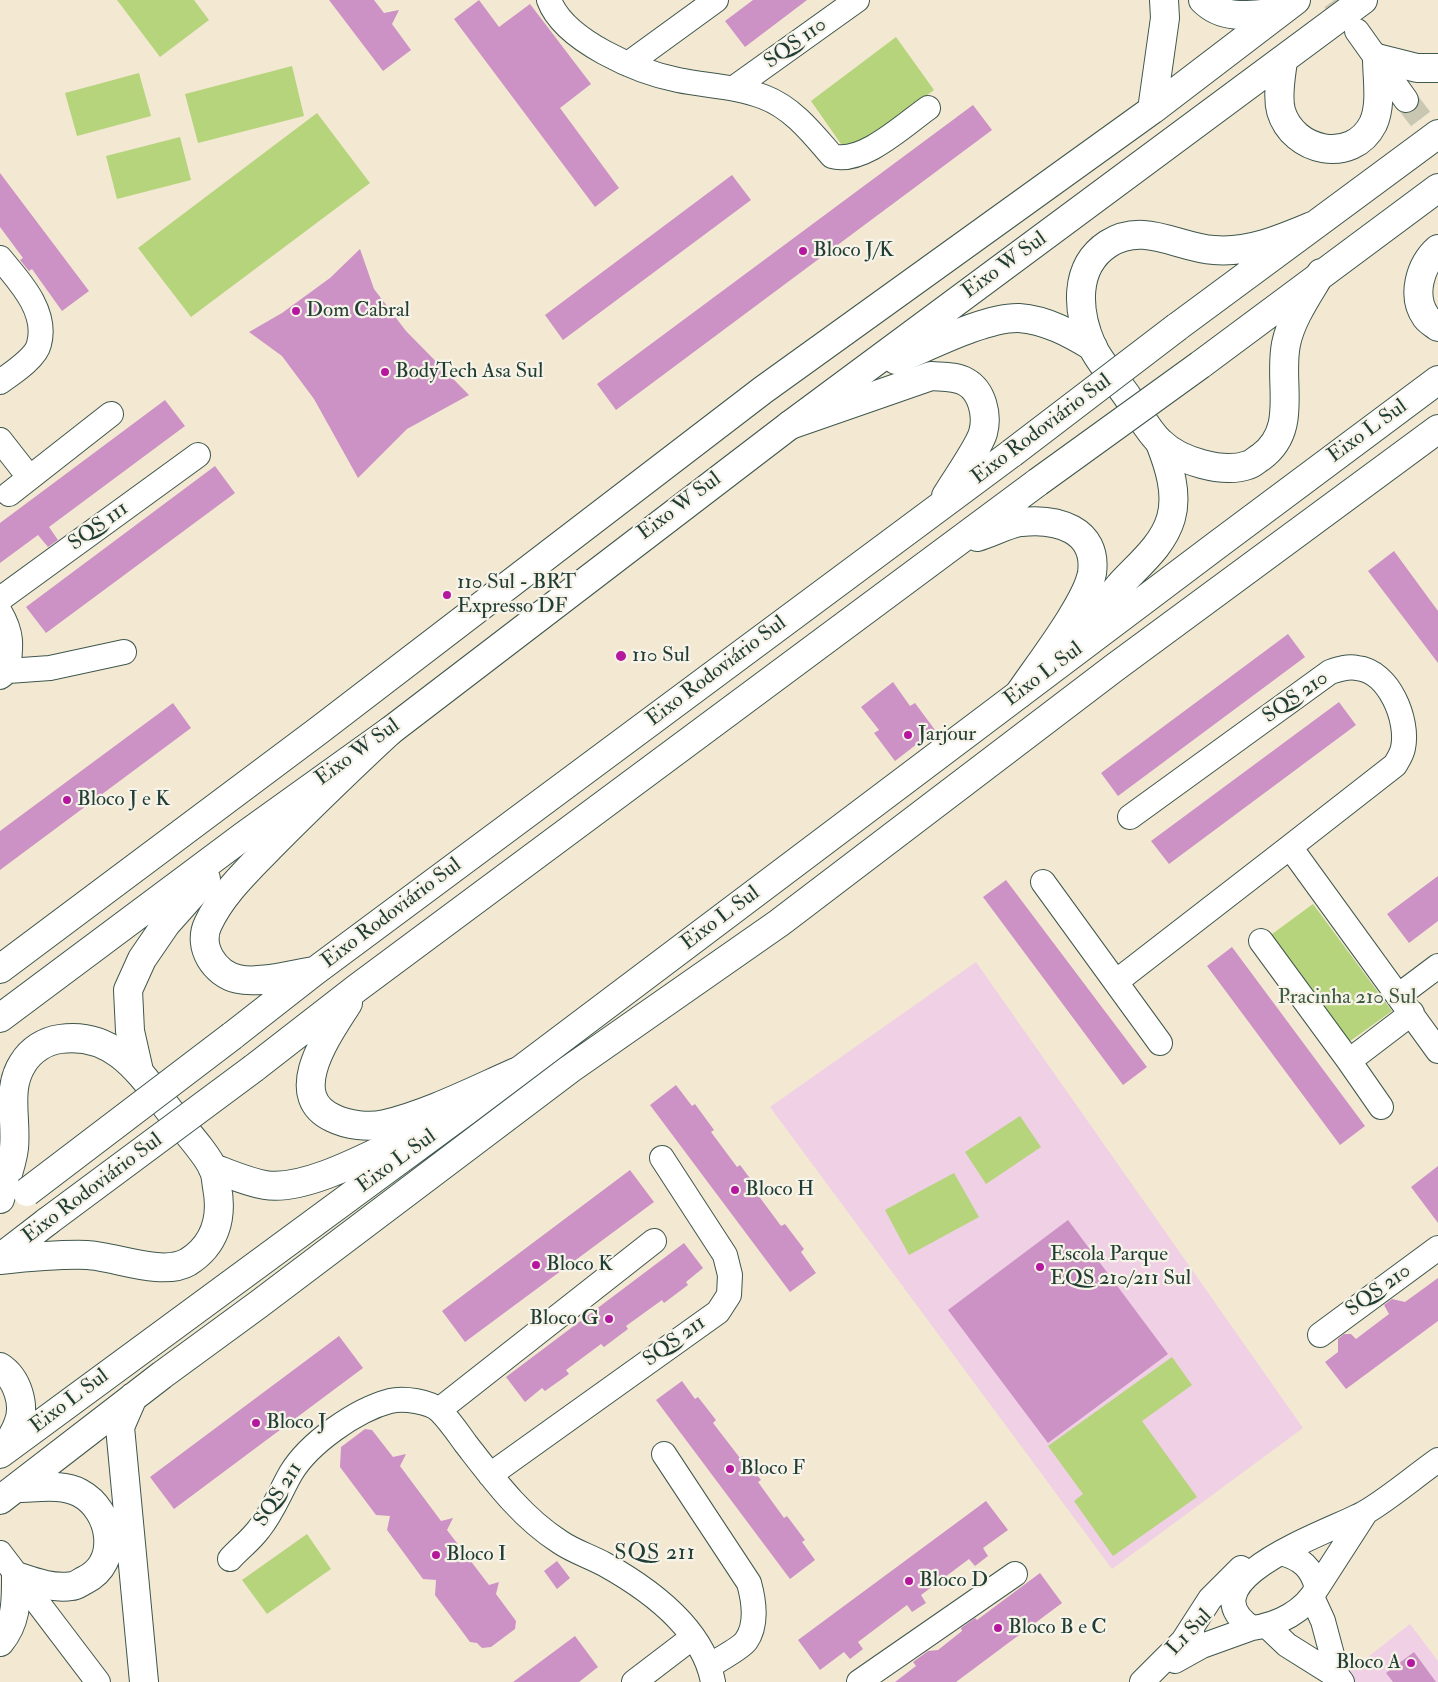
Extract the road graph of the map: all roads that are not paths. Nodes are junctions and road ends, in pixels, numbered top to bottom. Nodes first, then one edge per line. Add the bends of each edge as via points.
1 (549, 0) edge
2 (716, 0) edge
3 (857, 0) edge
4 (1164, 0) edge
5 (1203, 0) edge
6 (1363, 0) edge
7 (1287, 6) edge
8 (1357, 30) tunnel mouth
9 (1377, 58) junction
10 (1283, 61) junction
11 (628, 64) junction
12 (1438, 68) edge
13 (734, 88) junction
14 (1406, 100) tunnel mouth
15 (928, 108) dead end
16 (1152, 110) junction
17 (1438, 134) edge
18 (1438, 188) edge
19 (1312, 226) junction
20 (1438, 249) edge
21 (0, 258) edge
22 (1321, 273) junction
23 (1438, 327) edge
24 (1093, 347) junction
25 (855, 377) junction
26 (1438, 380) edge
27 (0, 382) edge
28 (111, 414) dead end
29 (790, 425) junction
30 (1438, 430) edge
31 (0, 440) edge
32 (1160, 443) junction
33 (1438, 451) edge
34 (198, 455) dead end
35 (1384, 469) junction
36 (29, 477) junction
37 (9, 494) dead end
38 (940, 506) junction
39 (950, 547) junction
40 (0, 598) edge
41 (0, 612) edge
42 (124, 652) dead end
43 (1066, 659) junction
44 (4, 674) edge
45 (1019, 694) junction
46 (390, 730) junction
47 (1130, 817) dead end
48 (245, 835) junction
49 (1290, 847) junction
50 (1043, 882) dead end
51 (1261, 941) dead end
52 (1438, 966) edge
53 (0, 969) edge
54 (315, 971) junction
55 (1117, 981) junction
56 (357, 988) junction
57 (1405, 1004) junction
58 (0, 1018) edge
59 (1160, 1043) dead end
60 (1438, 1051) edge
61 (1349, 1061) junction
62 (139, 1071) junction
63 (516, 1072) junction
64 (1382, 1107) dead end
65 (466, 1111) junction
66 (662, 1158) dead end
67 (213, 1168) junction
68 (0, 1199) edge
69 (0, 1214) edge
70 (654, 1241) dead end
71 (1438, 1248) edge
72 (0, 1259) edge
73 (1320, 1335) dead end
74 (0, 1367) edge
75 (133, 1397) junction
76 (439, 1410) junction
77 (2, 1452) edge
78 (664, 1454) dead end
79 (1438, 1460) edge
80 (490, 1475) junction
81 (8, 1494) edge
82 (1366, 1512) junction
83 (1308, 1538) junction
84 (0, 1553) edge
85 (1282, 1554) junction
86 (230, 1559) dead end
87 (1015, 1574) dead end
88 (16, 1576) junction
89 (1234, 1591) junction
90 (1315, 1592) junction
91 (1260, 1627) junction
92 (693, 1637) junction
93 (0, 1642) edge
94 (1182, 1644) junction
95 (712, 1674) edge
96 (1144, 1680) edge
97 (1340, 1680) edge
98 (98, 1682) edge
99 (144, 1682) edge
100 (634, 1682) edge
101 (859, 1682) edge

1 - 11 street, SQS 110 via 584,42
2 - 11 street
3 - 13 street, SQS 110
4 - 16 main road via 1165,18
5 - 7 main road via 1212,9 1235,16
6 - 10 main road, Eixo W Sul
7 - 16 main road, Eixo W Sul
8 - 9 street
9 - 10 main road via 1378,102 1373,123 1362,139 1343,148 1321,148 1300,140 1288,127 1280,110
9 - 12 main road via 1418,68
9 - 14 street
10 - 25 main road, Eixo W Sul
11 - 13 street, SQS 110 via 677,80
13 - 15 street, SQS 110 via 765,97 791,113 810,129 832,156 839,158 851,158 866,151
16 - 53 main road, Eixo W Sul via 763,390
17 - 19 main road, Eixo Rodoviário Sul
18 - 22 main road, Eixo Rodoviário Sul
19 - 24 main road via 1241,249 1215,251 1190,247 1148,234 1128,235 1109,244 1093,256 1083,275 1080,296
19 - 38 main road, Eixo Rodoviário Sul, bridge
20 - 23 main road via 1429,257 1420,276 1419,300 1426,317
21 - 27 street via 35,305 40,325 39,345 25,363
22 - 32 main road via 1296,316 1286,342 1284,426 1271,449 1249,465 1224,469 1201,465
22 - 39 main road, Eixo Rodoviário Sul, bridge
24 - 25 main road via 1062,329 1017,318 963,332
24 - 32 main road
25 - 29 main road, Eixo W Sul
26 - 43 main road, Eixo L Sul
28 - 36 street
29 - 38 main road via 932,376 966,382 978,394 985,411 983,433
29 - 46 main road, Eixo W Sul
30 - 35 main road, Eixo L Sul
31 - 36 street
32 - 43 main road via 1170,469 1173,493 1171,518 1161,541 1115,591
33 - 35 main road
34 - 40 street, SQS 111
35 - 75 main road, Eixo L Sul via 1114,668 778,923 570,1069
36 - 37 street
38 - 54 main road, Eixo Rodoviário Sul
39 - 45 main road via 1020,522 1054,522 1078,532 1090,549 1092,573 1083,596
39 - 56 main road, Eixo Rodoviário Sul
41 - 44 street via 12,643
42 - 44 street
43 - 45 main road, Eixo L Sul
45 - 63 main road, Eixo L Sul
46 - 48 main road, Eixo W Sul
46 - 54 main road via 222,898 207,926 206,951 218,970 239,979
47 - 49 street, SQS 210 via 1330,672 1358,668 1373,674 1386,686 1401,714 1405,732 1403,750 1395,765
48 - 58 main road, Eixo W Sul
48 - 62 main road via 166,924 142,959 128,990 130,1031
49 - 55 street, SQS 210
49 - 57 street
50 - 55 street
51 - 61 street
52 - 57 street
54 - 69 main road, Eixo Rodoviário Sul, bridge
55 - 59 street
56 - 63 main road via 319,1050 311,1075 311,1093 323,1113 345,1124 383,1125
56 - 72 main road, Eixo Rodoviário Sul, bridge
57 - 60 street
57 - 61 street
61 - 64 street
62 - 67 main road
62 - 68 main road via 116,1050 94,1040 72,1037 53,1040 37,1048 24,1060 15,1076 12,1093 14,1148
63 - 65 main road, Eixo L Sul
65 - 67 main road via 312,1180 290,1185 266,1185
65 - 77 main road, Eixo L Sul
66 - 80 street, SQS 211 via 725,1255 730,1275 728,1295 718,1312
67 - 72 main road via 220,1218 213,1238 185,1263 151,1266 90,1255
70 - 76 street
71 - 73 street, SQS 210
74 - 77 main road via 17,1385 21,1405 19,1423
75 - 81 main road, Eixo L Sul
75 - 99 main road via 120,1427
76 - 80 street
76 - 86 street, SQS 211 via 417,1401 392,1401 364,1411 329,1434 306,1454 291,1473 259,1530
78 - 95 street via 749,1583 754,1604 753,1622 746,1641
79 - 82 street
80 - 92 street via 523,1514 560,1542 637,1583
81 - 88 main road via 59,1487 79,1493 96,1504 106,1523 108,1543 105,1562 91,1577 73,1586 50,1587
82 - 83 street
82 - 90 street
83 - 85 street
83 - 94 street via 1286,1538 1249,1560 1210,1599
84 - 88 street
85 - 89 street via 1264,1562
85 - 90 street via 1295,1557 1306,1565 1314,1575
87 - 101 street
88 - 93 main road via 10,1630
88 - 98 street
89 - 91 street via 1237,1612 1245,1623
89 - 94 street, L1 Sul
90 - 91 street via 1296,1611
90 - 97 street
91 - 96 street, L1 Sul via 1202,1646
91 - 97 street
92 - 95 street
92 - 100 street
94 - 96 street, L1 Sul

